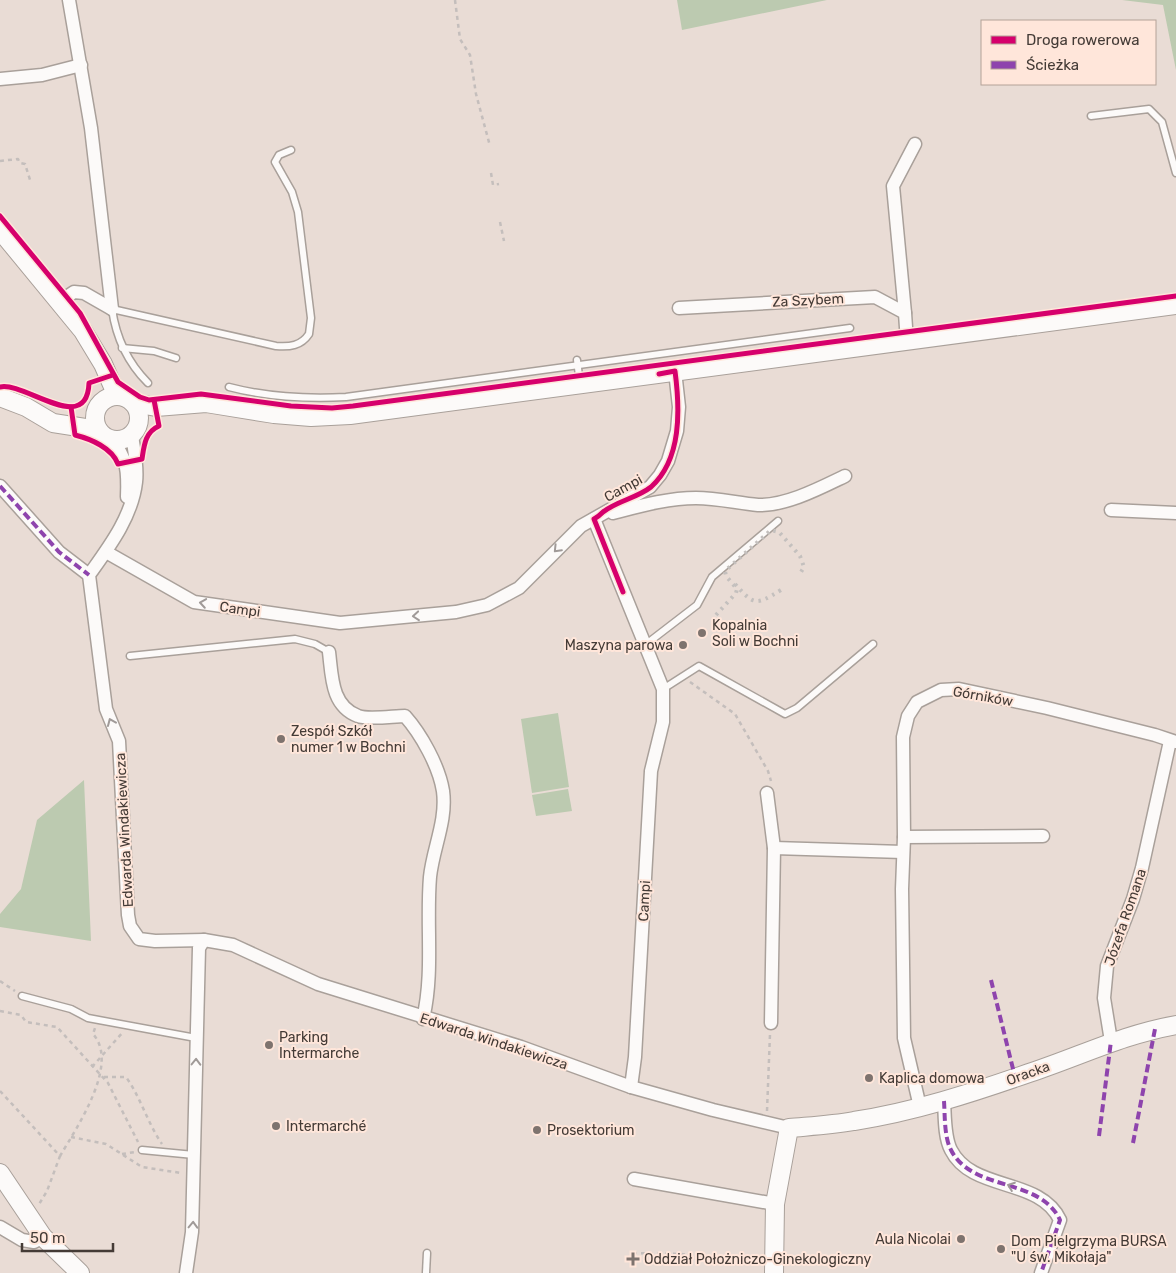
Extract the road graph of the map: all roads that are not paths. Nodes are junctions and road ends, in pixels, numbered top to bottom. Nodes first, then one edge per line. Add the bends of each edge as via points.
1 (69, 0) edge
2 (81, 65) junction
3 (0, 79) edge
4 (1091, 116) dead end
5 (915, 144) dead end
6 (291, 150) dead end
7 (1176, 173) edge
8 (0, 230) edge
9 (1176, 305) edge
10 (62, 306) junction
11 (112, 308) junction
12 (679, 308) dead end
13 (904, 314) junction
14 (850, 328) dead end
15 (907, 342) junction
16 (122, 348) junction
17 (176, 358) dead end
18 (577, 363) junction
19 (675, 371) junction
20 (148, 383) dead end
21 (580, 385) junction
22 (229, 387) dead end
23 (0, 397) edge
24 (112, 402) junction
25 (26, 407) junction
26 (233, 408) junction
27 (134, 432) junction
28 (105, 435) junction
29 (845, 476) dead end
30 (0, 486) edge
31 (1111, 510) dead end
32 (1176, 513) edge
33 (125, 517) junction
34 (598, 517) junction
35 (778, 521) dead end
36 (106, 552) junction
37 (89, 575) junction
38 (873, 644) dead end
39 (645, 645) junction
40 (329, 652) joint
41 (130, 656) dead end
42 (663, 689) junction
43 (1173, 741) edge
44 (767, 792) road end
45 (1043, 836) dead end
46 (904, 837) junction
47 (774, 848) junction
48 (903, 852) junction
49 (204, 940) junction
50 (22, 996) road end
51 (423, 1019) junction
52 (771, 1023) road end
53 (1176, 1025) edge
54 (196, 1038) junction
55 (1111, 1041) junction
56 (631, 1087) junction
57 (944, 1101) junction
58 (920, 1107) junction
59 (790, 1128) junction
60 (142, 1150) road end
61 (194, 1155) junction
62 (0, 1173) edge
63 (634, 1179) dead end
64 (775, 1204) junction
65 (0, 1227) edge
66 (43, 1237) junction
67 (428, 1253) dead end
68 (774, 1270) edge
69 (80, 1273) edge
70 (186, 1273) edge
71 (426, 1273) edge
72 (1041, 1273) edge

1 - 2 street
2 - 3 street via 42,75
2 - 11 street
4 - 7 lane via 1148,109 1162,122
5 - 13 street via 893,186
6 - 11 lane via 279,155 276,162 292,192 300,223 311,318 311,329 303,341 286,347 260,344
8 - 10 main road
9 - 15 main road
10 - 11 street via 74,292 84,293
10 - 24 main road via 83,331 103,364
11 - 16 lane
12 - 13 street, Za Szybem via 875,297
13 - 15 street
14 - 18 lane
15 - 19 main road
16 - 17 lane via 154,351
16 - 20 lane
18 - 21 lane
18 - 22 lane via 346,397 292,397
19 - 21 main road
19 - 34 street, Campi via 679,407 677,431 668,461 650,487
21 - 26 main road via 350,415 304,416
23 - 25 main road
24 - 25 main road via 76,416
24 - 26 main road via 156,407 206,402
24 - 27 main road via 138,413
24 - 28 main road via 94,419
25 - 28 main road via 53,423
26 - 27 main road via 157,417
27 - 28 main road via 126,439
27 - 33 street via 136,481
28 - 33 street via 120,450 128,468
29 - 34 street via 776,504 697,498 646,504
30 - 37 street via 59,552
31 - 32 street
33 - 36 street
34 -> 36 street, Campi via 581,526 519,588 487,605 456,612 340,623 194,602
34 - 39 street, Campi
35 - 39 lane via 712,577 697,605
36 - 37 street
49 -> 37 street, Edwarda Windakiewicza via 139,939 130,926 120,741 106,709
38 - 42 lane via 797,708 785,714 699,666
39 - 42 street, Campi
40 - 41 lane via 295,639
40 - 51 street via 334,694 342,704 358,716 405,716 420,732 443,790 443,818 430,876 429,992
42 - 56 street, Campi via 663,722 651,771
43 - 46 street, Górników via 1047,708 958,689 941,690 917,702 908,716 903,737
43 - 55 street, Józefa Romana via 1140,876 1106,966 1104,998
44 - 47 street
45 - 46 street
46 - 48 street, Górników
47 - 48 street
47 - 52 street
48 - 58 street, Górników via 904,1038
49 - 51 street, Edwarda Windakiewicza via 233,945 318,984
49 - 54 street via 199,948
50 - 54 lane via 72,1009 88,1018
51 - 56 street, Edwarda Windakiewicza via 521,1047
53 - 55 main road, Oracka
61 -> 54 street
55 - 57 main road, Oracka via 1030,1073
56 - 59 street, Edwarda Windakiewicza
57 - 58 main road, Oracka
72 -> 57 street via 1060,1220 1054,1208 1033,1194 983,1176 958,1160 950,1150
58 - 59 main road, Oracka via 854,1121
59 - 64 main road
60 - 61 lane
70 -> 61 street via 192,1232
62 - 66 main road
63 - 64 street
64 - 68 main road
65 - 66 street via 15,1237 34,1242
66 - 69 main road
67 - 71 lane

